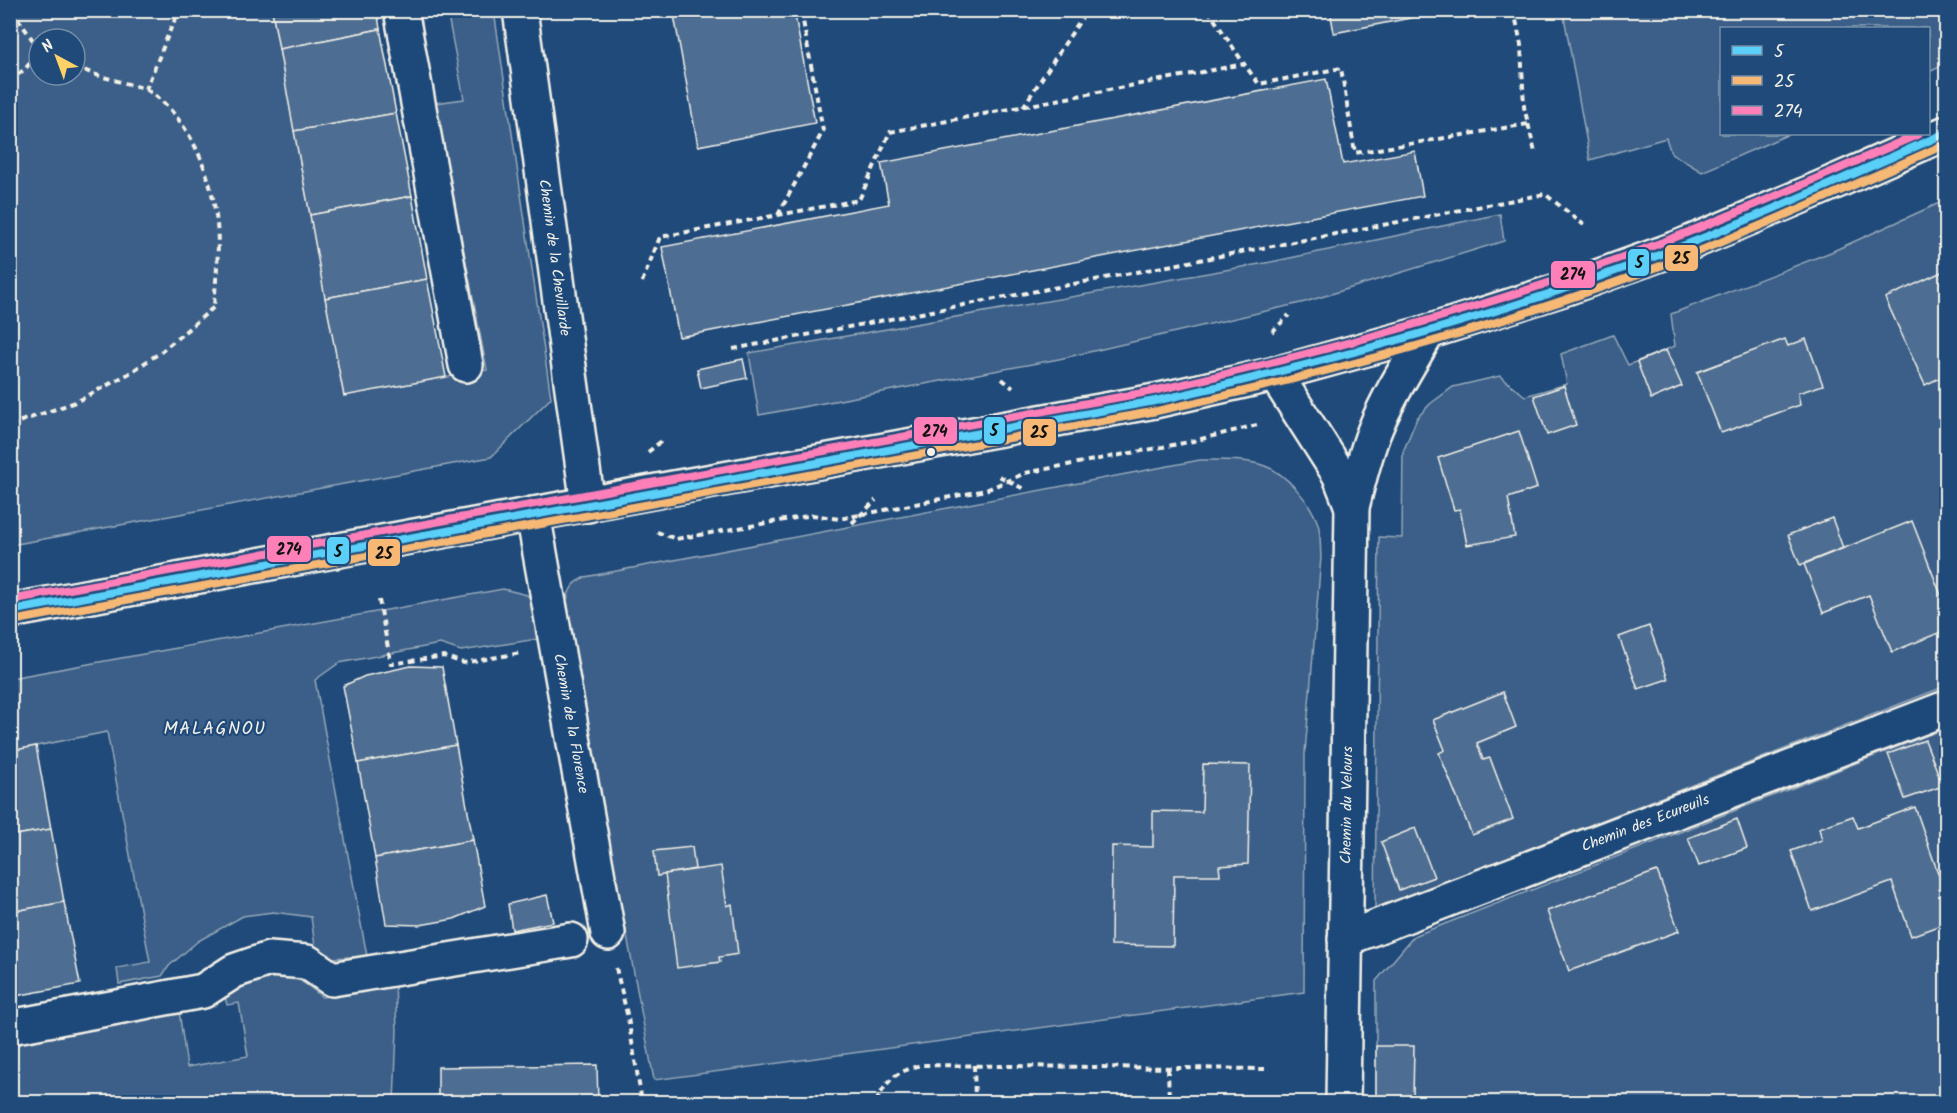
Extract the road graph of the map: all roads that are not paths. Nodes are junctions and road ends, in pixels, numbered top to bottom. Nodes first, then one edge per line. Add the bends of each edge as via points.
1 (401, 10) edge
2 (520, 10) edge
3 (1947, 133) edge
4 (1428, 332) junction
5 (466, 365) dead end
6 (1275, 374) junction
7 (588, 505) junction
8 (1352, 507) junction
9 (533, 514) junction
10 (10, 611) edge
11 (1947, 708) edge
12 (608, 933) road end
13 (1345, 939) junction
14 (571, 940) dead end
15 (10, 1028) edge
16 (1342, 1102) edge

1 - 5 street
2 - 7 street, Chemin de la Chevillarde
3 - 4 street via 1680,247
4 - 6 street
4 - 8 street, Chemin du Velours via 1376,427
6 - 7 street via 1155,401
6 - 8 street, Chemin du Velours via 1339,474
7 - 9 street
8 - 13 street, Chemin du Velours
9 - 10 street
9 - 12 street, Chemin de la Florence
11 - 13 street, Chemin des Ecureuils
13 - 16 street, Chemin du Velours
14 - 15 street via 332,979 307,962 270,959 234,971 203,991

